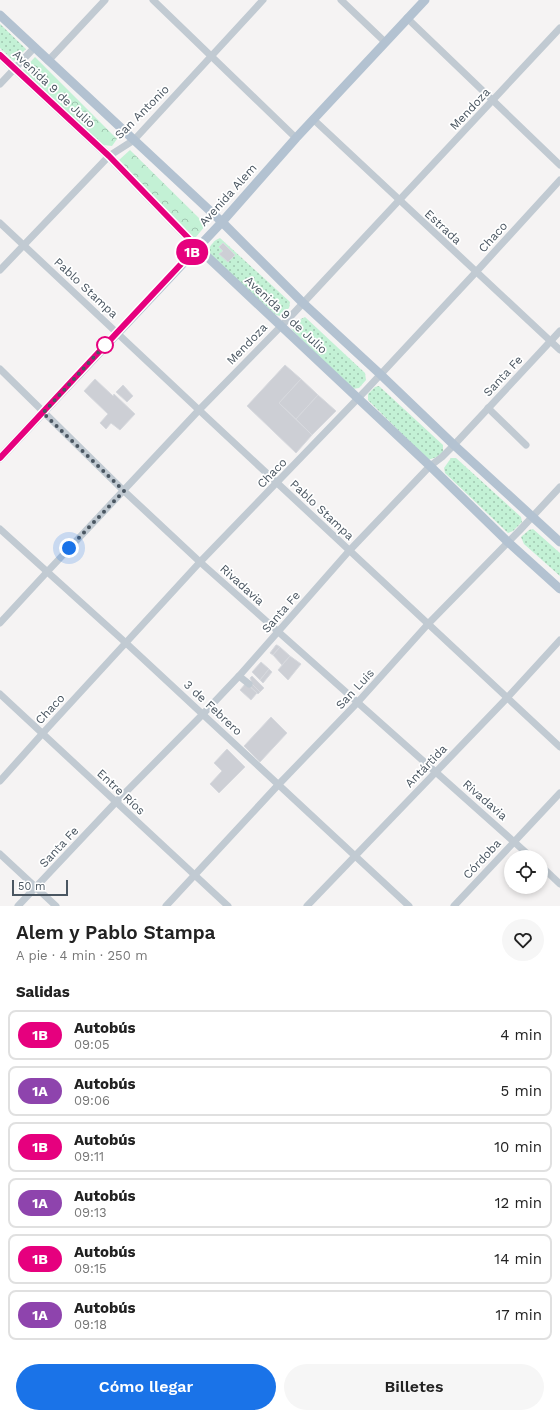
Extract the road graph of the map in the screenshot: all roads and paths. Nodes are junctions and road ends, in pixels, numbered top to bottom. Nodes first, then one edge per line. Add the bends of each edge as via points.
1 (105, 0) edge
2 (153, 0) edge
3 (263, 0) edge
4 (341, 0) edge
5 (425, 0) edge
6 (0, 15) edge
7 (407, 18) junction
8 (560, 28) edge
9 (385, 42) junction
10 (34, 48) junction
11 (0, 55) edge
12 (210, 56) junction
13 (48, 61) junction
14 (14, 68) junction
15 (0, 84) edge
16 (493, 101) junction
17 (313, 119) junction
18 (296, 138) junction
19 (134, 140) junction
20 (109, 156) junction
21 (560, 165) edge
22 (560, 180) edge
23 (399, 201) junction
24 (222, 222) junction
25 (0, 223) edge
26 (23, 245) junction
27 (197, 247) junction
28 (0, 270) edge
29 (476, 272) junction
30 (303, 303) junction
31 (280, 326) junction
32 (560, 331) edge
33 (117, 333) junction
34 (551, 341) junction
35 (560, 350) edge
36 (0, 369) edge
37 (380, 374) junction
38 (358, 398) junction
39 (488, 408) junction
40 (199, 410) junction
41 (43, 413) junction
42 (454, 445) junction
43 (526, 445) dead end
44 (0, 458) edge
45 (430, 466) junction
46 (278, 483) junction
47 (560, 487) edge
48 (124, 491) junction
49 (533, 516) junction
50 (0, 529) edge
51 (508, 542) junction
52 (560, 542) edge
53 (349, 551) junction
54 (200, 562) junction
55 (47, 572) junction
56 (560, 589) edge
57 (0, 623) edge
58 (428, 624) junction
59 (278, 632) junction
60 (560, 640) edge
61 (126, 643) junction
62 (0, 694) edge
63 (507, 698) junction
64 (357, 703) junction
65 (203, 714) junction
66 (42, 734) junction
67 (560, 747) edge
68 (436, 772) junction
69 (0, 782) edge
70 (279, 784) junction
71 (560, 793) edge
72 (116, 802) junction
73 (514, 841) junction
74 (524, 850) edge
75 (0, 854) edge
76 (355, 855) junction
77 (548, 873) edge
78 (194, 875) junction
79 (560, 884) edge
80 (36, 887) junction
81 (18, 906) edge
82 (56, 906) edge
83 (166, 906) edge
84 (228, 906) edge
85 (308, 906) edge
86 (409, 906) edge
87 (454, 906) edge

1 - 13 street
2 - 12 street
3 - 12 street, San Antonio
4 - 9 street
5 - 7 main road, Avenida Alem
6 - 10 main road, Avenida 9 de Julio
7 - 9 main road, Avenida Alem
7 - 16 street
8 - 16 street, Mendoza
9 - 17 main road, Avenida Alem
10 - 13 main road, Avenida 9 de Julio
10 - 14 street
11 - 14 main road, Avenida 9 de Julio
12 - 18 street
12 - 19 street, San Antonio
13 - 19 main road, Avenida 9 de Julio
14 - 15 street
14 - 20 main road, Avenida 9 de Julio
16 - 21 street
16 - 23 street, Mendoza
17 - 18 main road, Avenida Alem
17 - 23 street, Estrada
18 - 24 main road, Avenida Alem
19 - 20 street, San Antonio
19 - 24 main road, Avenida 9 de Julio
20 - 26 street, San Antonio
20 - 27 main road, Avenida 9 de Julio
22 - 29 street, Chaco
23 - 29 street, Estrada
23 - 30 street, Mendoza
24 - 27 main road, Avenida Alem
24 - 30 main road, Avenida 9 de Julio
25 - 26 street, Pablo Stampa
26 - 28 street, San Antonio
26 - 33 street, Pablo Stampa
27 - 31 main road, Avenida 9 de Julio
27 - 33 main road, Avenida Alem
29 - 34 street, Estrada
29 - 37 street, Chaco
30 - 31 street, Mendoza
30 - 37 main road, Avenida 9 de Julio
31 - 38 main road, Avenida 9 de Julio
31 - 40 street, Mendoza
32 - 34 street, Santa Fe
33 - 40 street, Pablo Stampa
33 - 41 main road, Avenida Alem
34 - 35 street, Estrada
34 - 39 street, Santa Fe
36 - 41 street, Rivadavia
37 - 38 street, Chaco
37 - 42 main road, Avenida 9 de Julio
38 - 45 main road, Avenida 9 de Julio
38 - 46 street, Chaco
39 - 42 street, Santa Fe
39 - 43 street
40 - 46 street, Pablo Stampa
40 - 48 street, Mendoza
41 - 44 main road, Avenida Alem
41 - 48 street, Rivadavia
42 - 45 street, Santa Fe
42 - 49 main road, Avenida 9 de Julio
45 - 51 main road, Avenida 9 de Julio
45 - 53 street, Santa Fe
46 - 53 street, Pablo Stampa
46 - 54 street, Chaco
47 - 49 street, San Luis
48 - 54 street, Rivadavia
48 - 55 street, Mendoza
49 - 51 street, San Luis
49 - 52 main road, Avenida 9 de Julio
50 - 55 street, 3 de Febrero
51 - 56 main road, Avenida 9 de Julio
51 - 58 street, San Luis
53 - 58 street, Pablo Stampa
53 - 59 street, Santa Fe
54 - 59 street, Rivadavia
54 - 61 street, Chaco
55 - 57 street, Mendoza
55 - 61 street, 3 de Febrero
58 - 63 street, Pablo Stampa
58 - 64 street, San Luis
59 - 64 street, Rivadavia
59 - 65 street, Santa Fe via 244,677
60 - 63 street, Antártida
61 - 65 street, 3 de Febrero
61 - 66 street, Chaco
62 - 66 street, Entre Ríos
63 - 67 street, Pablo Stampa
63 - 68 street, Antártida
64 - 68 street, Rivadavia
64 - 70 street, San Luis
65 - 70 street, 3 de Febrero
65 - 72 street, Santa Fe
66 - 69 street, Chaco
66 - 72 street, Entre Ríos
68 - 73 street, Rivadavia
68 - 76 street, Antártida
70 - 76 street, 3 de Febrero
70 - 78 street, San Luis
71 - 73 street, Córdoba
72 - 78 street, Entre Ríos
72 - 80 street, Santa Fe
73 - 74 street, Rivadavia
73 - 87 street, Córdoba
75 - 80 street
76 - 85 street, Antártida
76 - 86 street, 3 de Febrero
77 - 79 street
78 - 83 street, San Luis
78 - 84 street, Entre Ríos
80 - 81 street, Santa Fe
80 - 82 street

